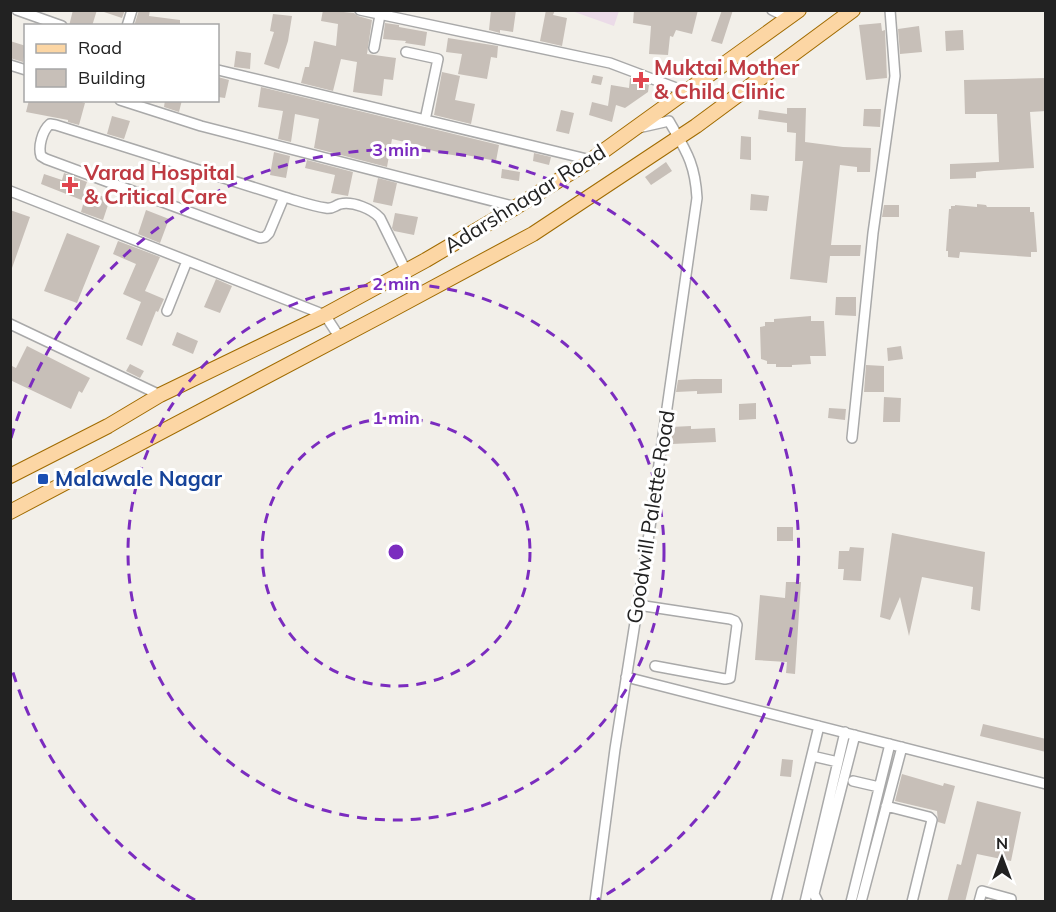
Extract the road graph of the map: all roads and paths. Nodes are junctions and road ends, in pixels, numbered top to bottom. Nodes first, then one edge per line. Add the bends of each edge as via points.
1 (17, 10) edge
2 (360, 10) edge
3 (772, 10) edge
4 (854, 10) edge
5 (890, 10) edge
6 (794, 14) edge
7 (380, 15) junction
8 (56, 24) edge
9 (374, 48) dead end
10 (406, 51) dead end
11 (219, 70) edge
12 (687, 92) junction
13 (126, 102) edge
14 (425, 120) junction
15 (632, 130) junction
16 (678, 137) junction
17 (591, 160) junction
18 (10, 191) edge
19 (284, 197) junction
20 (516, 207) junction
21 (187, 261) junction
22 (406, 271) junction
23 (167, 311) dead end
24 (325, 315) junction
25 (10, 324) edge
26 (340, 338) junction
27 (160, 395) junction
28 (852, 438) dead end
29 (11, 476) edge
30 (10, 512) edge
31 (638, 604) junction
32 (655, 666) dead end
33 (626, 677) junction
34 (819, 726) junction
35 (850, 734) junction
36 (890, 744) junction
37 (902, 747) junction
38 (812, 756) junction
39 (838, 762) junction
40 (853, 780) dead end
41 (1046, 784) edge
42 (879, 787) junction
43 (886, 807) junction
44 (595, 902) edge
45 (776, 902) edge
46 (805, 902) edge
47 (818, 902) edge
48 (851, 902) edge
49 (861, 902) edge
50 (912, 902) edge
51 (979, 902) edge
52 (1011, 902) edge

1 - 8 street
2 - 7 street
3 - 6 street
4 - 16 main road, Adarshnagar Road
5 - 28 street via 895,76 873,233
6 - 12 main road, Adarshnagar Road
7 - 9 street
7 - 12 street via 610,63
10 - 14 street via 438,60
11 - 14 street
12 - 15 main road, Adarshnagar Road
13 - 20 street via 212,129
14 - 17 street
15 - 16 street via 669,121
15 - 17 main road, Adarshnagar Road
16 - 26 main road, Adarshnagar Road via 532,234
16 - 31 street, Goodwill Palette Road via 694,170 697,198
17 - 20 main road, Adarshnagar Road
18 - 21 street
19 - 19 street via 269,233 260,238 46,159 39,151 45,129 56,125
19 - 22 street via 324,208 348,204 374,211
20 - 22 main road, Adarshnagar Road
21 - 23 street
21 - 24 street
22 - 24 main road, Adarshnagar Road
24 - 26 street
24 - 27 main road, Adarshnagar Road
25 - 27 street
26 - 30 main road, Adarshnagar Road
27 - 29 main road, Adarshnagar Road
31 - 32 street via 735,621 730,678
31 - 33 street, Goodwill Palette Road
33 - 34 street
33 - 44 street, Goodwill Palette Road
34 - 35 street
34 - 38 street
35 - 36 street
35 - 39 street
35 - 47 street via 814,894
36 - 37 street
36 - 42 street
37 - 41 street
37 - 43 street
38 - 39 street
38 - 45 street
39 - 46 street
40 - 42 street
42 - 48 street
43 - 49 street
43 - 50 street via 932,820
51 - 52 street via 982,891

